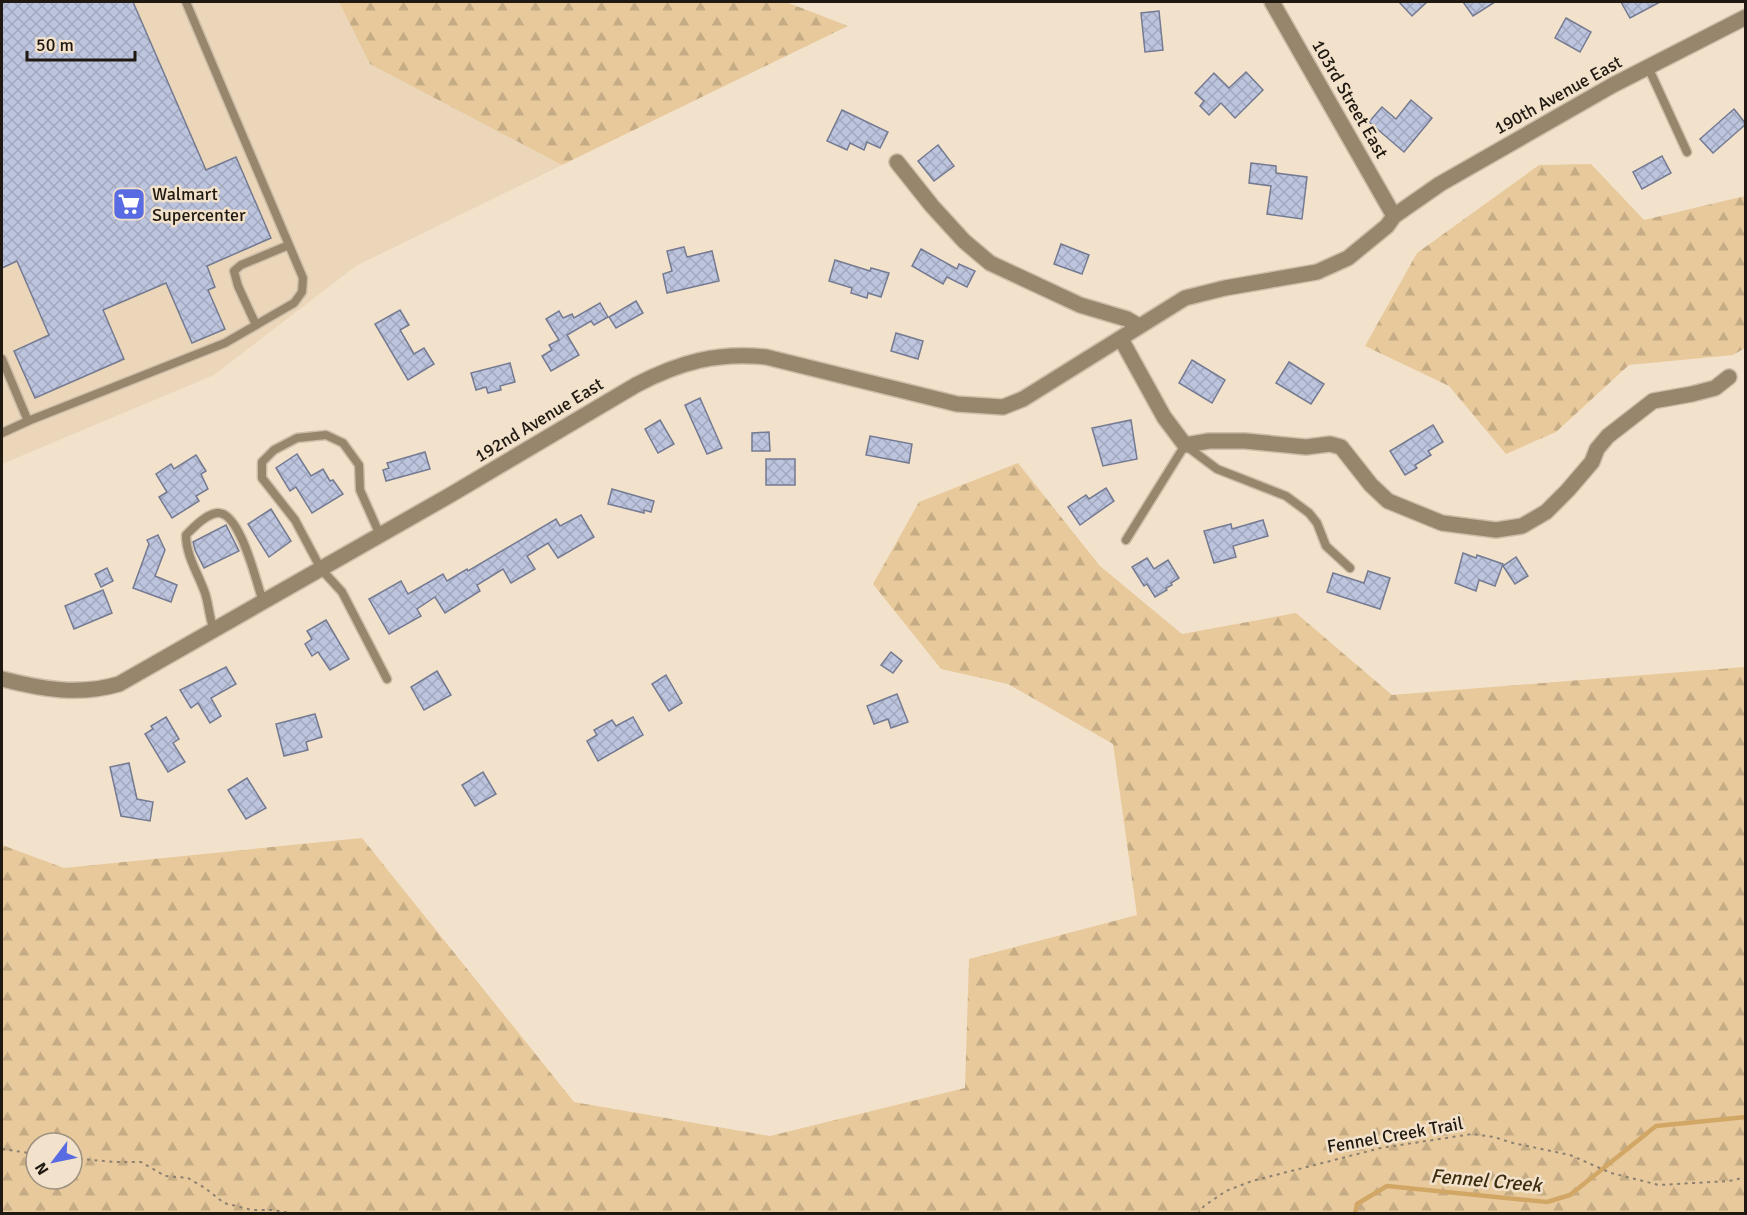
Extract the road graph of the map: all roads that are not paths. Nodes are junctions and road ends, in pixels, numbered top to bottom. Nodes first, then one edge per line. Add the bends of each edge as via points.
1 (186, 2) edge
2 (1272, 2) edge
3 (1746, 17) edge
4 (1648, 68) junction
5 (1687, 152) dead end
6 (897, 162) dead end
7 (1394, 216) junction
8 (289, 245) junction
9 (256, 325) junction
10 (1139, 326) junction
11 (1121, 339) junction
12 (2, 359) edge
13 (1729, 377) dead end
14 (28, 421) junction
15 (2, 433) edge
16 (1185, 445) junction
17 (380, 535) junction
18 (1126, 540) dead end
19 (321, 568) junction
20 (1350, 568) dead end
21 (263, 602) junction
22 (214, 630) junction
23 (387, 679) dead end
24 (2, 680) edge

1 - 8 lane
2 - 7 street, 103rd Street East
3 - 4 street, 190th Avenue East
4 - 5 lane
4 - 7 street, 190th Avenue East via 1440,184
6 - 10 street via 964,241 990,263 1080,305
7 - 10 street via 1372,240 1328,268 1185,298
8 - 9 lane via 303,278 302,292 294,303
8 - 9 lane via 234,271
9 - 14 lane via 225,343
10 - 11 street
11 - 16 street via 1164,417
11 - 17 street, 192nd Avenue East via 1023,399 1003,407 957,404 766,357 716,356 685,364 636,385
12 - 14 lane
13 - 16 street via 1714,388 1653,401 1608,436 1586,469 1546,512 1522,526 1496,530 1442,523 1388,501 1341,447 1245,441
14 - 15 lane
16 - 18 lane
16 - 20 lane via 1217,469 1286,496 1301,507 1317,523 1326,546
17 - 19 street, 192nd Avenue East
17 - 19 lane via 360,490 359,465 343,443 326,435 297,438 274,450 262,462 262,478 295,520
19 - 21 street, 192nd Avenue East
19 - 23 lane via 342,592
21 - 22 street, 192nd Avenue East
21 - 22 lane via 236,528 227,515 206,517 186,535 186,549 206,596
22 - 24 street, 192nd Avenue East via 119,684 104,688 54,690

